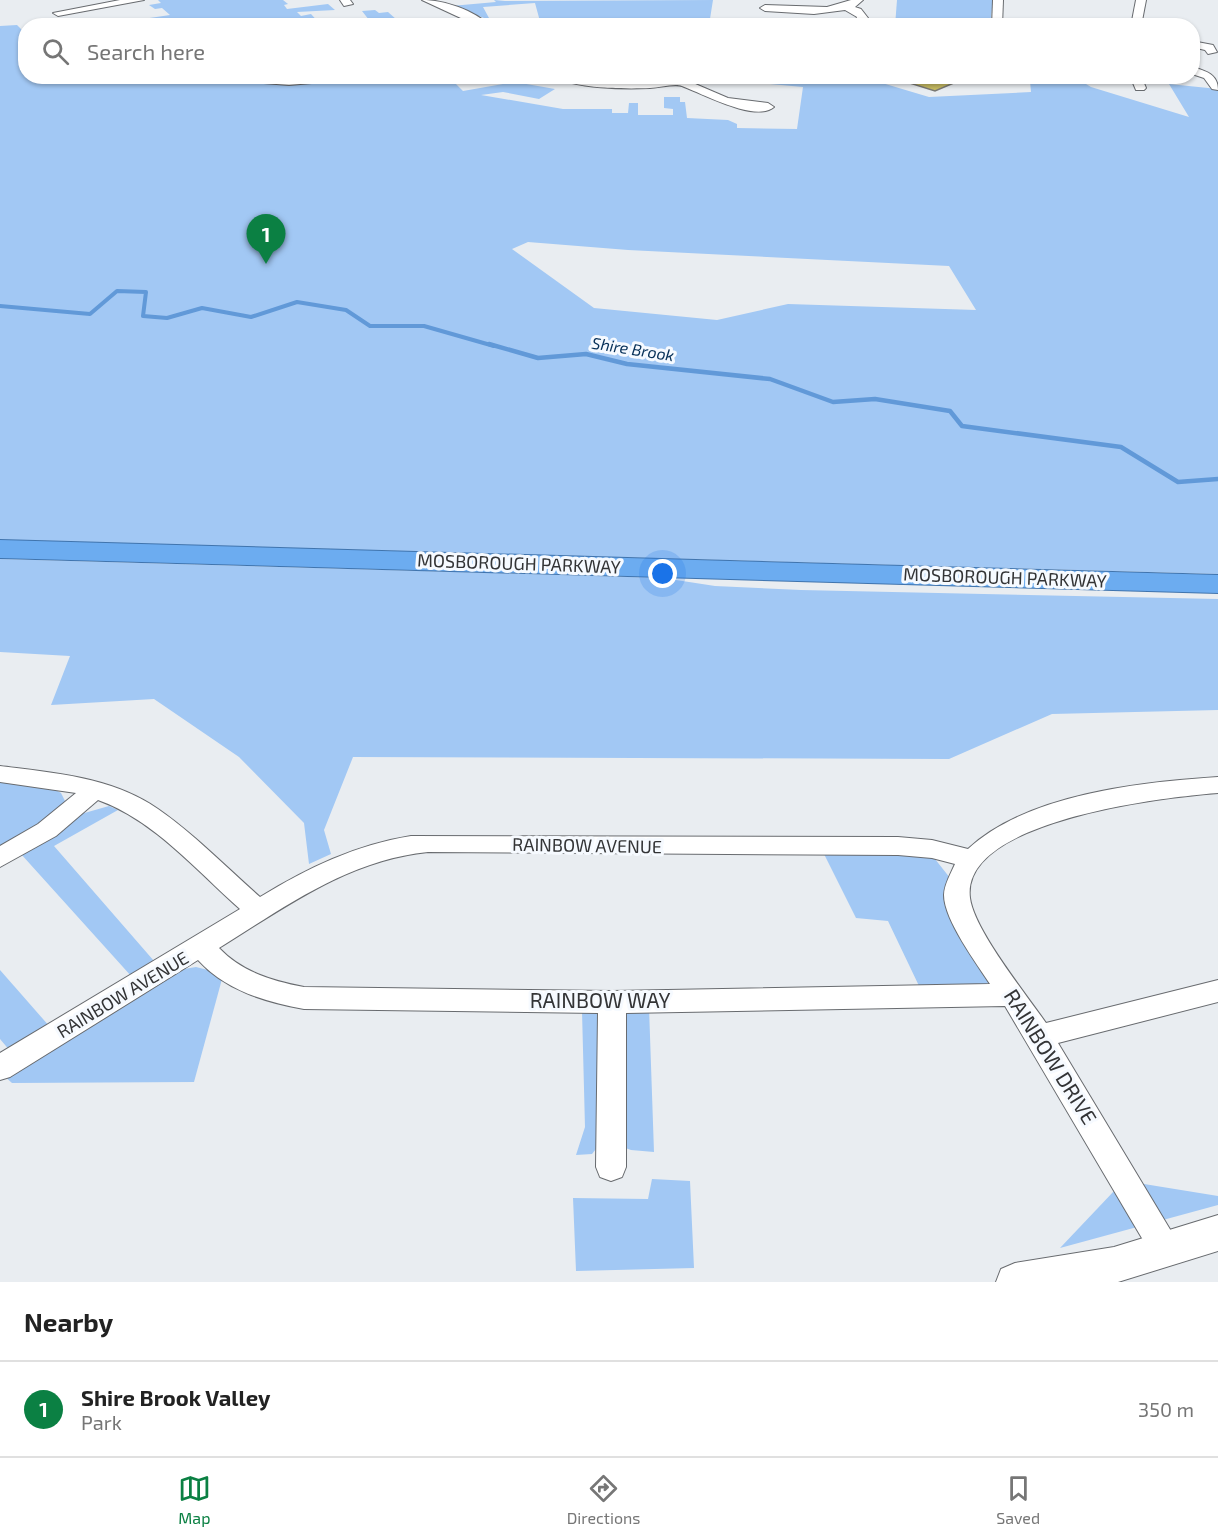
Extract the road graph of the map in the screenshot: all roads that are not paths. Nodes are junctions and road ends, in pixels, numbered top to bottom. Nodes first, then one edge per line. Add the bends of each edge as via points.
1 (139, 0) edge
2 (427, 0) edge
3 (858, 0) edge
4 (998, 0) edge
5 (1141, 0) edge
6 (846, 7) junction
7 (765, 9) edge
8 (467, 15) junction
9 (62, 18) edge
10 (446, 18) edge
11 (472, 18) edge
12 (863, 18) edge
13 (997, 18) edge
14 (1138, 18) edge
15 (1200, 46) edge
16 (1212, 52) dead end
17 (1202, 70) edge
18 (589, 84) edge
19 (664, 84) edge
20 (687, 84) edge
21 (1138, 84) edge
22 (1216, 87) dead end
23 (1140, 88) dead end
24 (768, 107) dead end
25 (0, 549) edge
26 (1218, 584) edge
27 (0, 774) edge
28 (1218, 785) edge
29 (96, 789) junction
30 (0, 858) edge
31 (969, 858) junction
32 (259, 911) junction
33 (202, 947) junction
34 (1218, 991) edge
35 (1012, 995) junction
36 (612, 1002) junction
37 (1039, 1036) junction
38 (0, 1068) edge
39 (611, 1167) dead end
40 (1218, 1233) edge
41 (1167, 1251) junction
42 (1015, 1282) edge

1 - 9 street via 55,10
2 - 8 street
3 - 6 street
4 - 13 street
5 - 14 street
6 - 7 street
6 - 12 street
8 - 10 street
8 - 11 street
15 - 16 street via 1212,48
17 - 22 street
18 - 19 street via 599,89
20 - 24 street via 736,111
21 - 23 street
25 - 26 highway, MOSBOROUGH PARKWAY
27 - 29 street
28 - 31 street via 1139,793 1045,817 995,837
29 - 30 street via 47,830
29 - 32 street via 150,815
31 - 32 street, RAINBOW AVENUE via 898,846 405,845 362,855 329,869
31 - 35 street, RAINBOW DRIVE via 958,884 959,908
32 - 33 street, RAINBOW AVENUE
33 - 36 street, RAINBOW WAY via 212,958 259,988 304,998
33 - 38 street, RAINBOW AVENUE
34 - 37 street
35 - 36 street, RAINBOW WAY
35 - 37 street, RAINBOW DRIVE
36 - 39 street
37 - 41 street, RAINBOW DRIVE
40 - 41 street
41 - 42 street via 1114,1265

